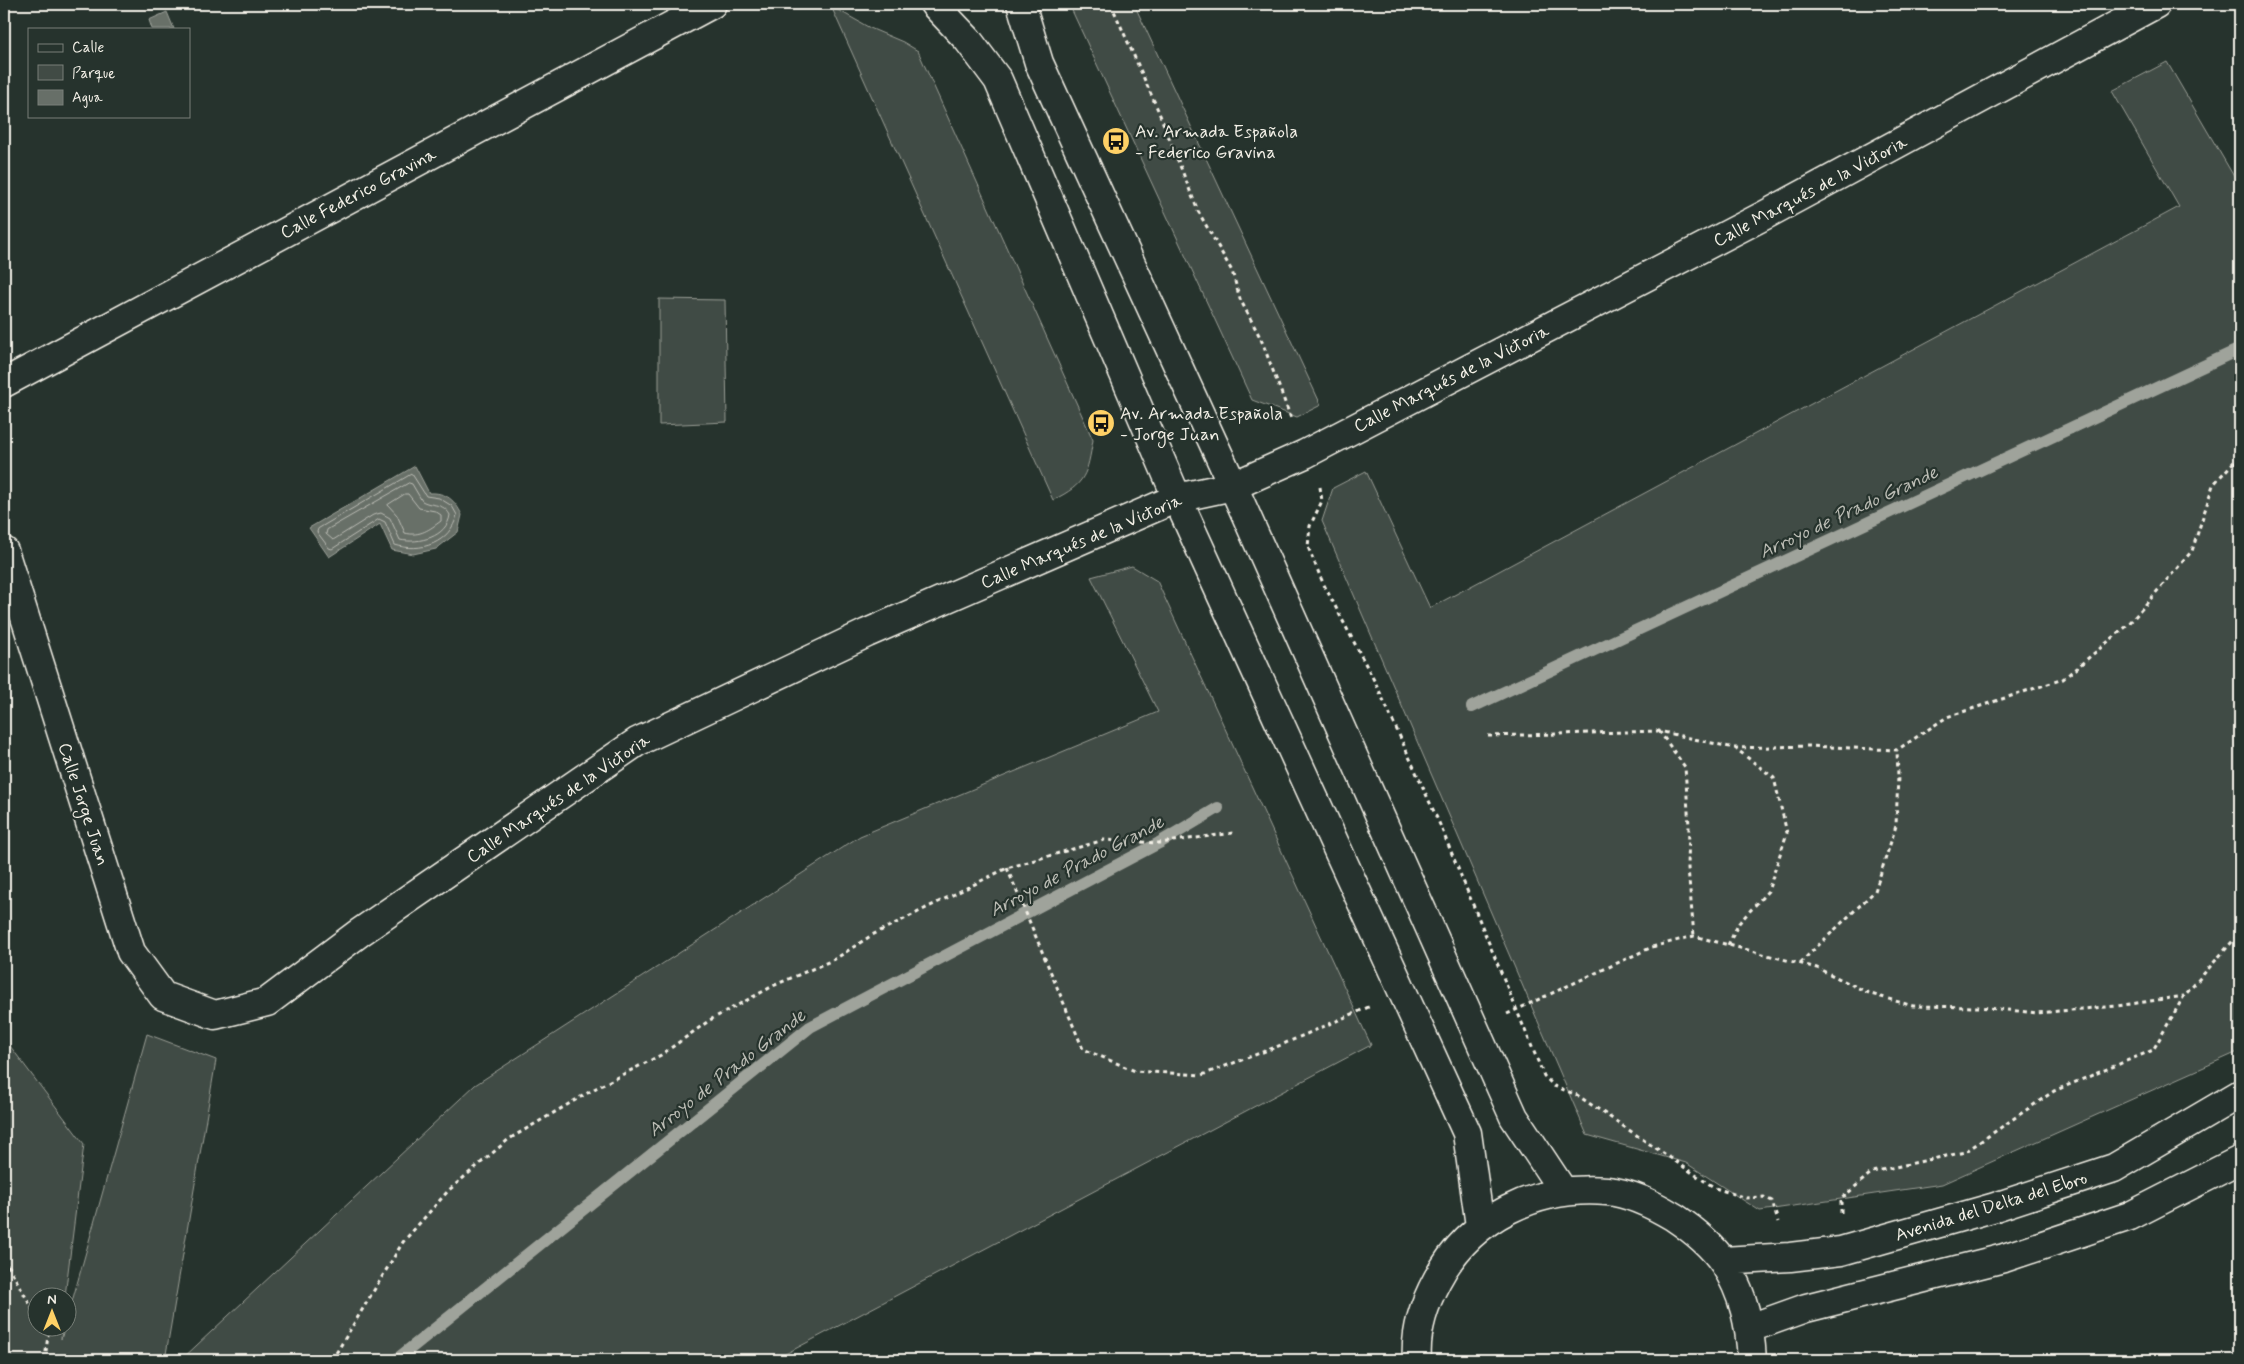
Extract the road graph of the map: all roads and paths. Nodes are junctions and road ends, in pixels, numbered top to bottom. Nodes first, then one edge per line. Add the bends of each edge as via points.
1 (712, 4) edge
2 (934, 4) edge
3 (1021, 4) edge
4 (1111, 4) edge
5 (2156, 4) edge
6 (4, 382) edge
7 (1285, 402) dead end
8 (2240, 455) edge
9 (1232, 486) junction
10 (1322, 491) dead end
11 (1177, 498) junction
12 (4, 551) edge
13 (1659, 731) junction
14 (1488, 736) dead end
15 (1734, 748) junction
16 (1897, 750) junction
17 (1232, 833) dead end
18 (1006, 868) junction
19 (2240, 933) edge
20 (1694, 936) junction
21 (1728, 945) junction
22 (1800, 964) junction
23 (1403, 992) junction
24 (2184, 996) junction
25 (1517, 1009) junction
26 (215, 1015) joint
27 (1475, 1029) junction
28 (2240, 1094) edge
29 (2240, 1160) edge
30 (1563, 1191) junction
31 (1772, 1202) dead end
32 (1480, 1226) junction
33 (1841, 1251) junction
34 (4, 1258) edge
35 (1723, 1262) junction
36 (28, 1301) edge
37 (1750, 1328) junction
38 (48, 1336) edge
39 (44, 1360) edge
40 (332, 1360) edge
41 (1417, 1360) edge
42 (1752, 1360) edge

1 - 6 street, Calle Federico Gravina
2 - 11 street via 968,40 998,80
3 - 9 street via 1039,63
4 - 7 path via 1198,211 1232,271 1240,299 1261,339
5 - 9 street, Calle Marqués de la Victoria via 1765,215 1306,454
8 - 16 path via 2213,485 2192,551 2127,626 2063,679 1947,717
9 - 11 street, Calle Marqués de la Victoria
9 - 27 street
10 - 25 path via 1322,501 1310,526 1308,547 1323,583 1377,686 1440,825
11 - 23 street
11 - 26 street, Calle Marqués de la Victoria via 867,633 637,742 359,933 268,1002
12 - 26 street, Calle Jorge Juan via 131,952 163,996
13 - 14 path
13 - 15 path
13 - 20 path via 1685,767
15 - 16 path via 1808,746
15 - 21 path via 1774,778 1787,834 1768,891 1739,923
16 - 22 path via 1896,826 1875,891
17 - 18 path via 1159,843 1104,840
18 - 23 path via 1083,1049 1135,1071 1202,1075
18 - 40 path via 872,935 835,959 710,1020 661,1055 596,1088 509,1140 449,1190 403,1242
19 - 24 path
20 - 21 path
20 - 25 path via 1652,947
21 - 22 path
22 - 24 path via 1817,968 1870,994 1913,1006 1979,1007 2037,1013
23 - 32 street via 1467,1133
24 - 33 path via 2153,1050 2054,1091 1965,1152 1872,1172 1841,1199
25 - 27 path
25 - 31 path via 1544,1076 1554,1086 1577,1095 1715,1188 1746,1198 1764,1197
27 - 30 street via 1514,1117
28 - 33 street, Avenida del Delta del Ebro via 2114,1168 1992,1208
29 - 37 street via 2130,1216 2004,1258 1806,1308
30 - 32 street via 1519,1203
30 - 35 street via 1609,1191 1652,1204 1691,1228
32 - 41 street via 1448,1259 1426,1301 1416,1347
33 - 35 street, Avenida del Delta del Ebro
34 - 36 path
35 - 37 street via 1744,1304
37 - 42 street
38 - 39 path

